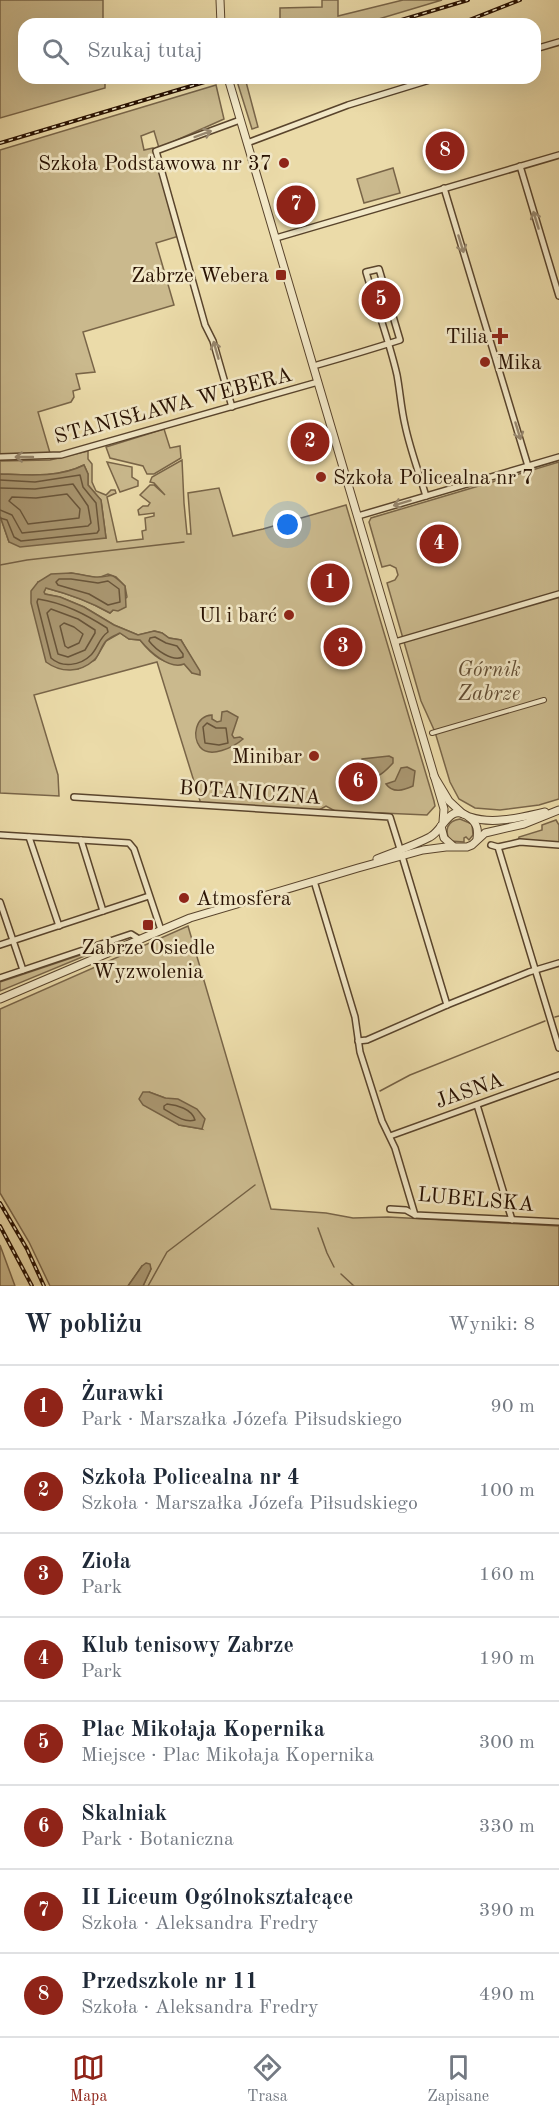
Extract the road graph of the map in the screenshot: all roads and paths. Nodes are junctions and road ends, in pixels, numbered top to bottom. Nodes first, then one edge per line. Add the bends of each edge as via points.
1 (220, 0) edge
2 (222, 18) edge
3 (559, 42) edge
4 (541, 47) edge
5 (230, 84) edge
6 (416, 84) edge
7 (240, 120) junction
8 (247, 142) junction
9 (559, 154) edge
10 (520, 166) junction
11 (444, 188) junction
12 (276, 238) junction
13 (559, 296) edge
14 (388, 344) junction
15 (314, 366) junction
16 (318, 382) junction
17 (232, 406) junction
18 (0, 457) edge
19 (559, 457) edge
20 (528, 466) junction
21 (426, 496) junction
22 (358, 516) junction
23 (559, 594) edge
24 (395, 642) junction
25 (544, 700) dead end
26 (432, 733) dead end
27 (434, 775) junction
28 (74, 797) dead end
29 (559, 810) edge
30 (466, 815) junction
31 (442, 824) junction
32 (0, 835) edge
33 (29, 837) junction
34 (81, 840) junction
35 (477, 840) junction
36 (559, 844) edge
37 (456, 847) junction
38 (401, 853) junction
39 (314, 881) junction
40 (150, 897) junction
41 (0, 902) edge
42 (104, 911) junction
43 (58, 926) junction
44 (161, 930) junction
45 (139, 939) junction
46 (14, 941) junction
47 (0, 945) edge
48 (559, 963) edge
49 (23, 970) junction
50 (536, 970) junction
51 (0, 978) edge
52 (0, 999) edge
53 (447, 1005) junction
54 (358, 1041) junction
55 (559, 1048) edge
56 (559, 1076) edge
57 (477, 1105) junction
58 (390, 1136) junction
59 (390, 1209) dead end
60 (415, 1215) junction
61 (512, 1220) junction
62 (559, 1222) edge

1 - 2 street
3 - 4 street
5 - 7 street
6 - 8 street
7 - 8 street
17 -> 7 street via 156,151
8 - 12 street
9 - 10 street
10 - 11 street
13 -> 10 street
11 - 12 street
11 -> 20 street
12 - 15 street
14 - 14 street via 366,272 379,268 400,340
14 - 15 street
14 - 21 street via 405,425
15 - 16 street
16 - 17 street, STANISŁAWA WEBERA
16 - 22 street
17 -> 18 street, STANISŁAWA WEBERA via 85,449 48,457
19 - 20 street
20 - 21 street
21 -> 22 street
22 - 24 street
23 - 24 street
24 - 27 street
25 - 26 street
27 - 30 street via 449,801
27 - 31 street via 445,813
28 - 38 street, BOTANICZNA via 390,817
29 - 30 street via 514,819 479,820
29 - 35 street via 485,833
30 - 31 street via 452,815
30 - 35 street via 477,827
31 - 37 street via 446,841
31 - 38 street via 432,837
32 - 33 street
33 - 34 street
33 - 43 street
34 - 40 street via 132,845
34 - 42 street
35 - 37 street via 466,848
36 - 50 street via 520,842 495,846
37 - 38 street
38 - 39 street
38 - 53 street
39 - 44 street
39 - 54 street via 350,1000
40 - 42 street
40 - 44 street
41 - 46 street
42 - 43 street
43 - 46 street
44 - 45 street
45 - 49 street via 131,934
45 - 52 street
46 - 47 street
46 - 49 street
48 - 50 street
49 - 51 street
50 - 53 street
50 - 55 street
53 - 54 street
54 - 58 street
56 - 57 street, JASNA
57 - 58 street, JASNA
57 - 61 street
58 - 60 street
59 - 60 street, LUBELSKA
60 - 61 street, LUBELSKA
61 - 62 street, LUBELSKA

